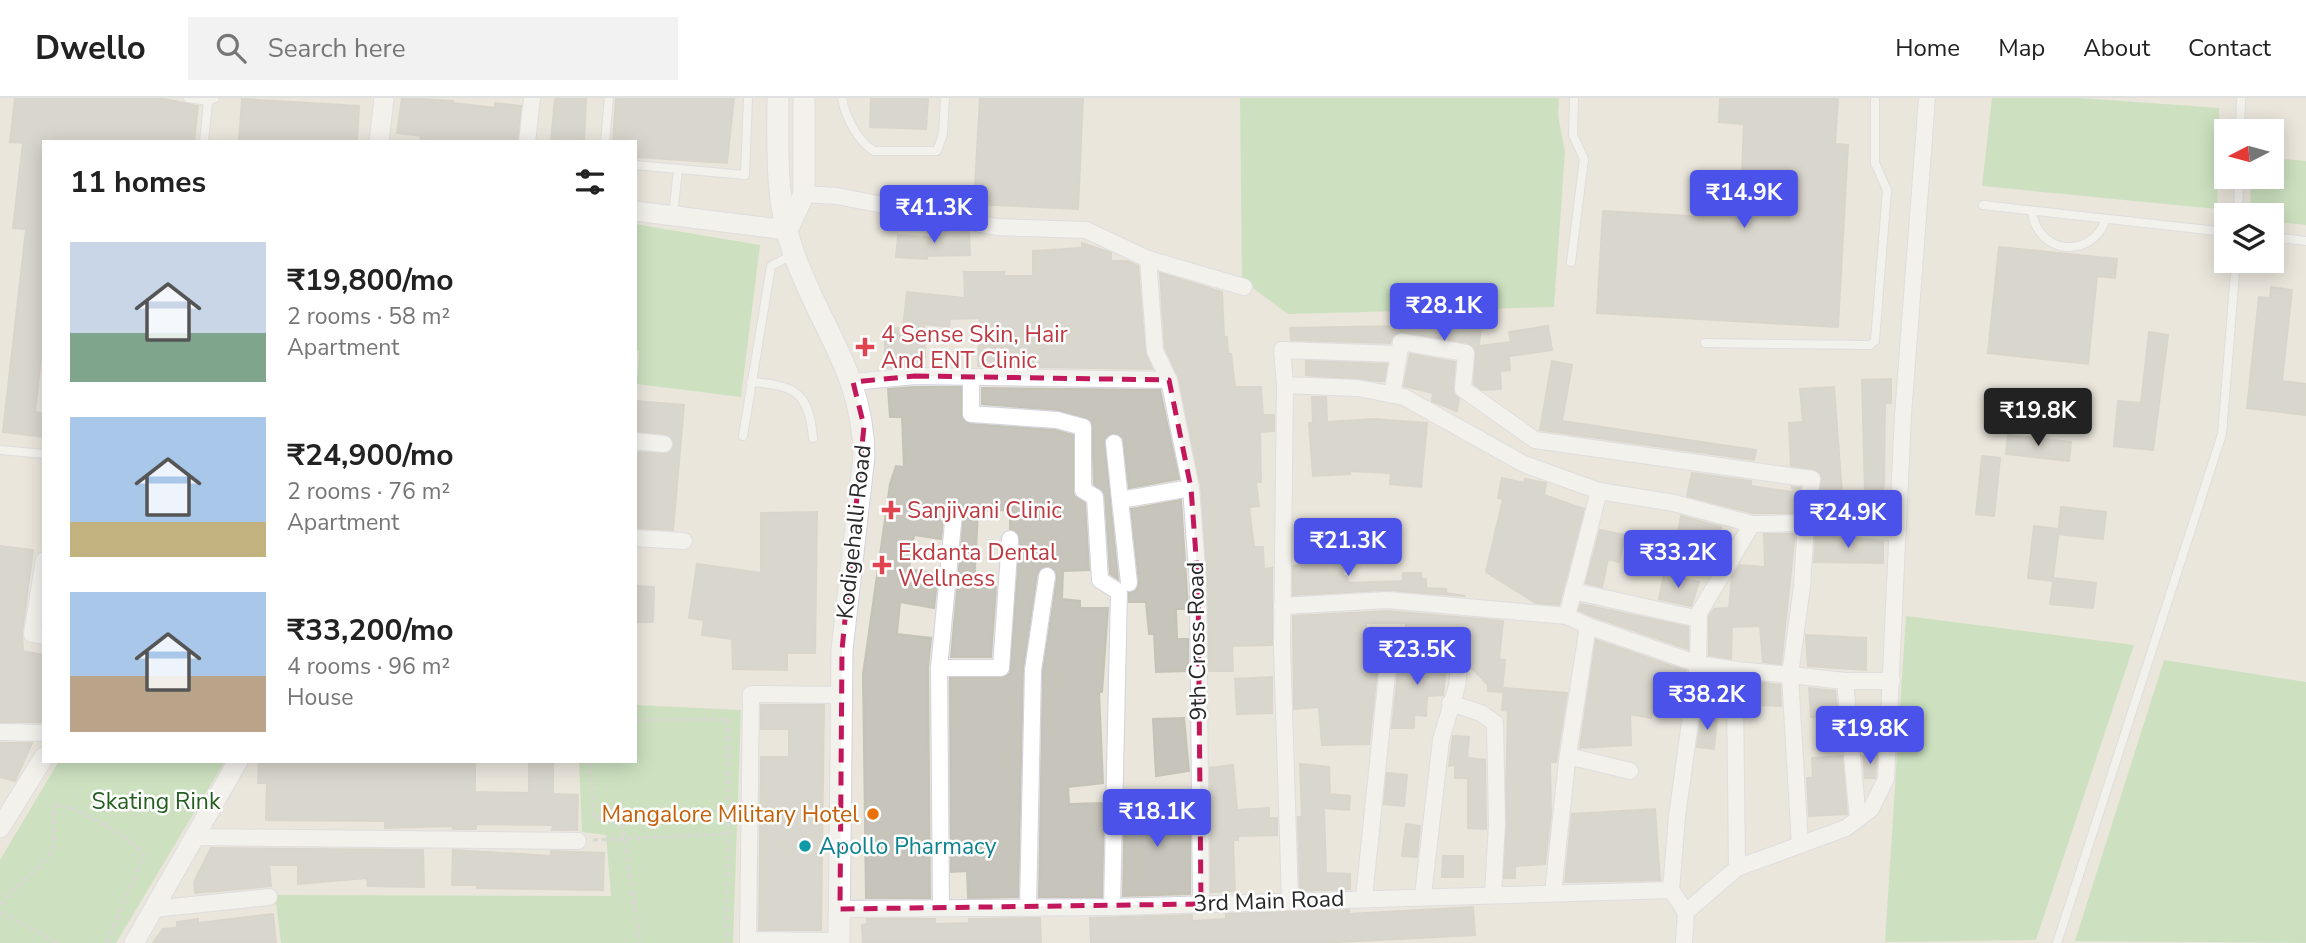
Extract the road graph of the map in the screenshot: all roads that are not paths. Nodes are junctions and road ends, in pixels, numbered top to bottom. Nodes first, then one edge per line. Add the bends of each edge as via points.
1 (188, 98) edge
2 (384, 98) edge
3 (532, 98) edge
4 (609, 98) edge
5 (748, 98) edge
6 (778, 98) edge
7 (804, 98) edge
8 (842, 98) edge
9 (945, 98) edge
10 (1574, 98) edge
11 (1875, 98) edge
12 (1927, 98) edge
13 (2241, 98) edge
14 (212, 100) edge
15 (2241, 119) edge
16 (204, 140) edge
17 (379, 140) edge
18 (527, 140) edge
19 (605, 140) edge
20 (637, 165) edge
21 (678, 169) junction
22 (804, 194) junction
23 (1983, 205) dead end
24 (637, 211) edge
25 (2032, 211) junction
26 (673, 216) junction
27 (2106, 219) junction
28 (788, 230) junction
29 (2214, 231) edge
30 (2284, 238) edge
31 (2306, 241) edge
32 (794, 254) junction
33 (1148, 259) junction
34 (1571, 262) dead end
35 (2235, 273) edge
36 (1244, 287) dead end
37 (1705, 343) dead end
38 (1399, 354) junction
39 (971, 378) junction
40 (1169, 380) junction
41 (751, 382) junction
42 (853, 382) junction
43 (1285, 385) junction
44 (1392, 395) junction
45 (743, 436) dead end
46 (813, 438) dead end
47 (637, 441) edge
48 (1114, 443) dead end
49 (664, 444) dead end
50 (0, 450) edge
51 (42, 454) edge
52 (1191, 488) junction
53 (1599, 491) junction
54 (1120, 500) junction
55 (954, 513) dead end
56 (1806, 523) junction
57 (1752, 524) junction
58 (1898, 533) junction
59 (637, 538) edge
60 (1010, 539) dead end
61 (684, 541) dead end
62 (42, 572) edge
63 (1047, 576) dead end
64 (1129, 583) dead end
65 (1573, 591) junction
66 (1282, 606) junction
67 (1567, 616) junction
68 (1699, 619) junction
69 (1588, 626) junction
70 (42, 636) edge
71 (1698, 664) junction
72 (939, 668) junction
73 (1001, 668) junction
74 (1033, 670) junction
75 (1736, 670) junction
76 (1790, 675) junction
77 (1845, 681) junction
78 (1892, 681) junction
79 (1695, 690) junction
80 (1735, 691) junction
81 (842, 695) junction
82 (1450, 703) junction
83 (0, 732) edge
84 (42, 733) edge
85 (1568, 756) junction
86 (42, 760) edge
87 (237, 763) edge
88 (1630, 771) dead end
89 (1858, 819) junction
90 (0, 828) edge
91 (194, 837) junction
92 (578, 841) road end
93 (1800, 845) junction
94 (1737, 868) junction
95 (1671, 890) junction
96 (1553, 893) junction
97 (1493, 894) junction
98 (1423, 895) junction
99 (269, 897) dead end
100 (1364, 898) junction
101 (1290, 900) junction
102 (1201, 904) junction
103 (1112, 907) junction
104 (940, 908) junction
105 (1028, 908) junction
106 (153, 909) junction
107 (840, 909) junction
108 (1686, 912) junction
109 (839, 942) edge
110 (134, 943) edge
111 (1684, 943) edge
112 (2057, 943) edge

1 - 14 lane
2 - 17 street
3 - 18 street
4 - 19 lane
5 - 21 lane via 745,175
6 - 28 main road, Kodigehalli Road via 777,186
7 - 22 main road
8 - 9 lane via 844,111 868,147 924,153 937,151 942,143
10 - 34 lane via 1573,135 1584,159
11 - 37 lane via 1875,163 1887,190 1875,341 1870,345
12 - 58 street
13 - 15 lane
14 - 16 lane
20 - 21 lane
21 - 26 lane
22 - 28 main road
22 - 33 street via 837,196 996,227 1086,230
23 - 25 lane
24 - 26 street
25 - 27 lane
25 - 27 lane via 2040,234 2061,248 2086,245 2099,234
26 - 28 street
27 - 29 lane
28 - 32 main road, Kodigehalli Road
30 - 31 lane
32 - 41 lane via 771,266
32 - 42 main road, Kodigehalli Road
33 - 36 street
33 - 40 street, 9th Cross Road via 1155,351
35 - 112 lane via 2222,434
38 - 43 street via 1282,350
38 - 44 street
38 - 56 street via 1401,342 1466,353 1463,388 1535,440 1812,479
39 - 40 street
39 - 42 street via 915,376
39 - 103 street via 971,414 1057,420 1083,427 1083,490 1095,497 1100,580 1119,592
40 - 52 street, 9th Cross Road
41 - 45 lane
41 - 46 lane via 785,384 799,394 807,405
42 - 81 main road, Kodigehalli Road via 864,456 842,650
43 - 44 street via 1359,388
43 - 66 street
44 - 53 street via 1404,397 1524,464
47 - 49 street
48 - 54 street
50 - 51 lane
52 - 54 street
52 - 102 street, 9th Cross Road via 1198,583
53 - 57 street via 1674,503
53 - 65 street
54 - 64 street
55 - 72 street
56 - 57 street
56 - 58 street
56 - 76 street
57 - 68 street
58 - 78 street
59 - 61 street
60 - 73 street
62 - 70 street via 32,634
63 - 74 street
65 - 67 street
65 - 68 street
66 - 67 street via 1387,600
66 - 101 street
67 - 69 street
68 - 71 street
69 - 71 street
69 - 85 street
71 - 75 street
71 - 79 street
72 - 73 street
72 - 104 street
73 - 74 street
74 - 105 street
75 - 76 street
75 - 80 street
76 - 77 street
76 - 93 street
77 - 78 street
77 - 89 street
78 - 89 street via 1886,779 1871,809
79 - 80 street
79 - 95 street
80 - 94 street
81 - 107 main road, Kodigehalli Road
81 - 109 street via 751,694 748,940
82 - 97 street via 1495,723
82 - 98 street via 1441,740
82 - 100 street via 1459,668 1457,650 1418,643 1390,645
83 - 84 street
85 - 88 street
85 - 96 street
86 - 90 street
87 - 91 street
89 - 93 street
91 - 92 street
91 - 106 street
93 - 94 street
94 - 108 street
95 - 96 street, 3rd Main Road
95 - 108 street
96 - 97 street, 3rd Main Road
97 - 98 street, 3rd Main Road
98 - 100 street, 3rd Main Road
99 - 106 street
100 - 101 street, 3rd Main Road
101 - 102 street, 3rd Main Road
102 - 103 street, 3rd Main Road
103 - 105 street, 3rd Main Road
104 - 105 street, 3rd Main Road
104 - 107 street, 3rd Main Road
106 - 110 street
107 - 109 main road, Kodigehalli Road
108 - 111 street

